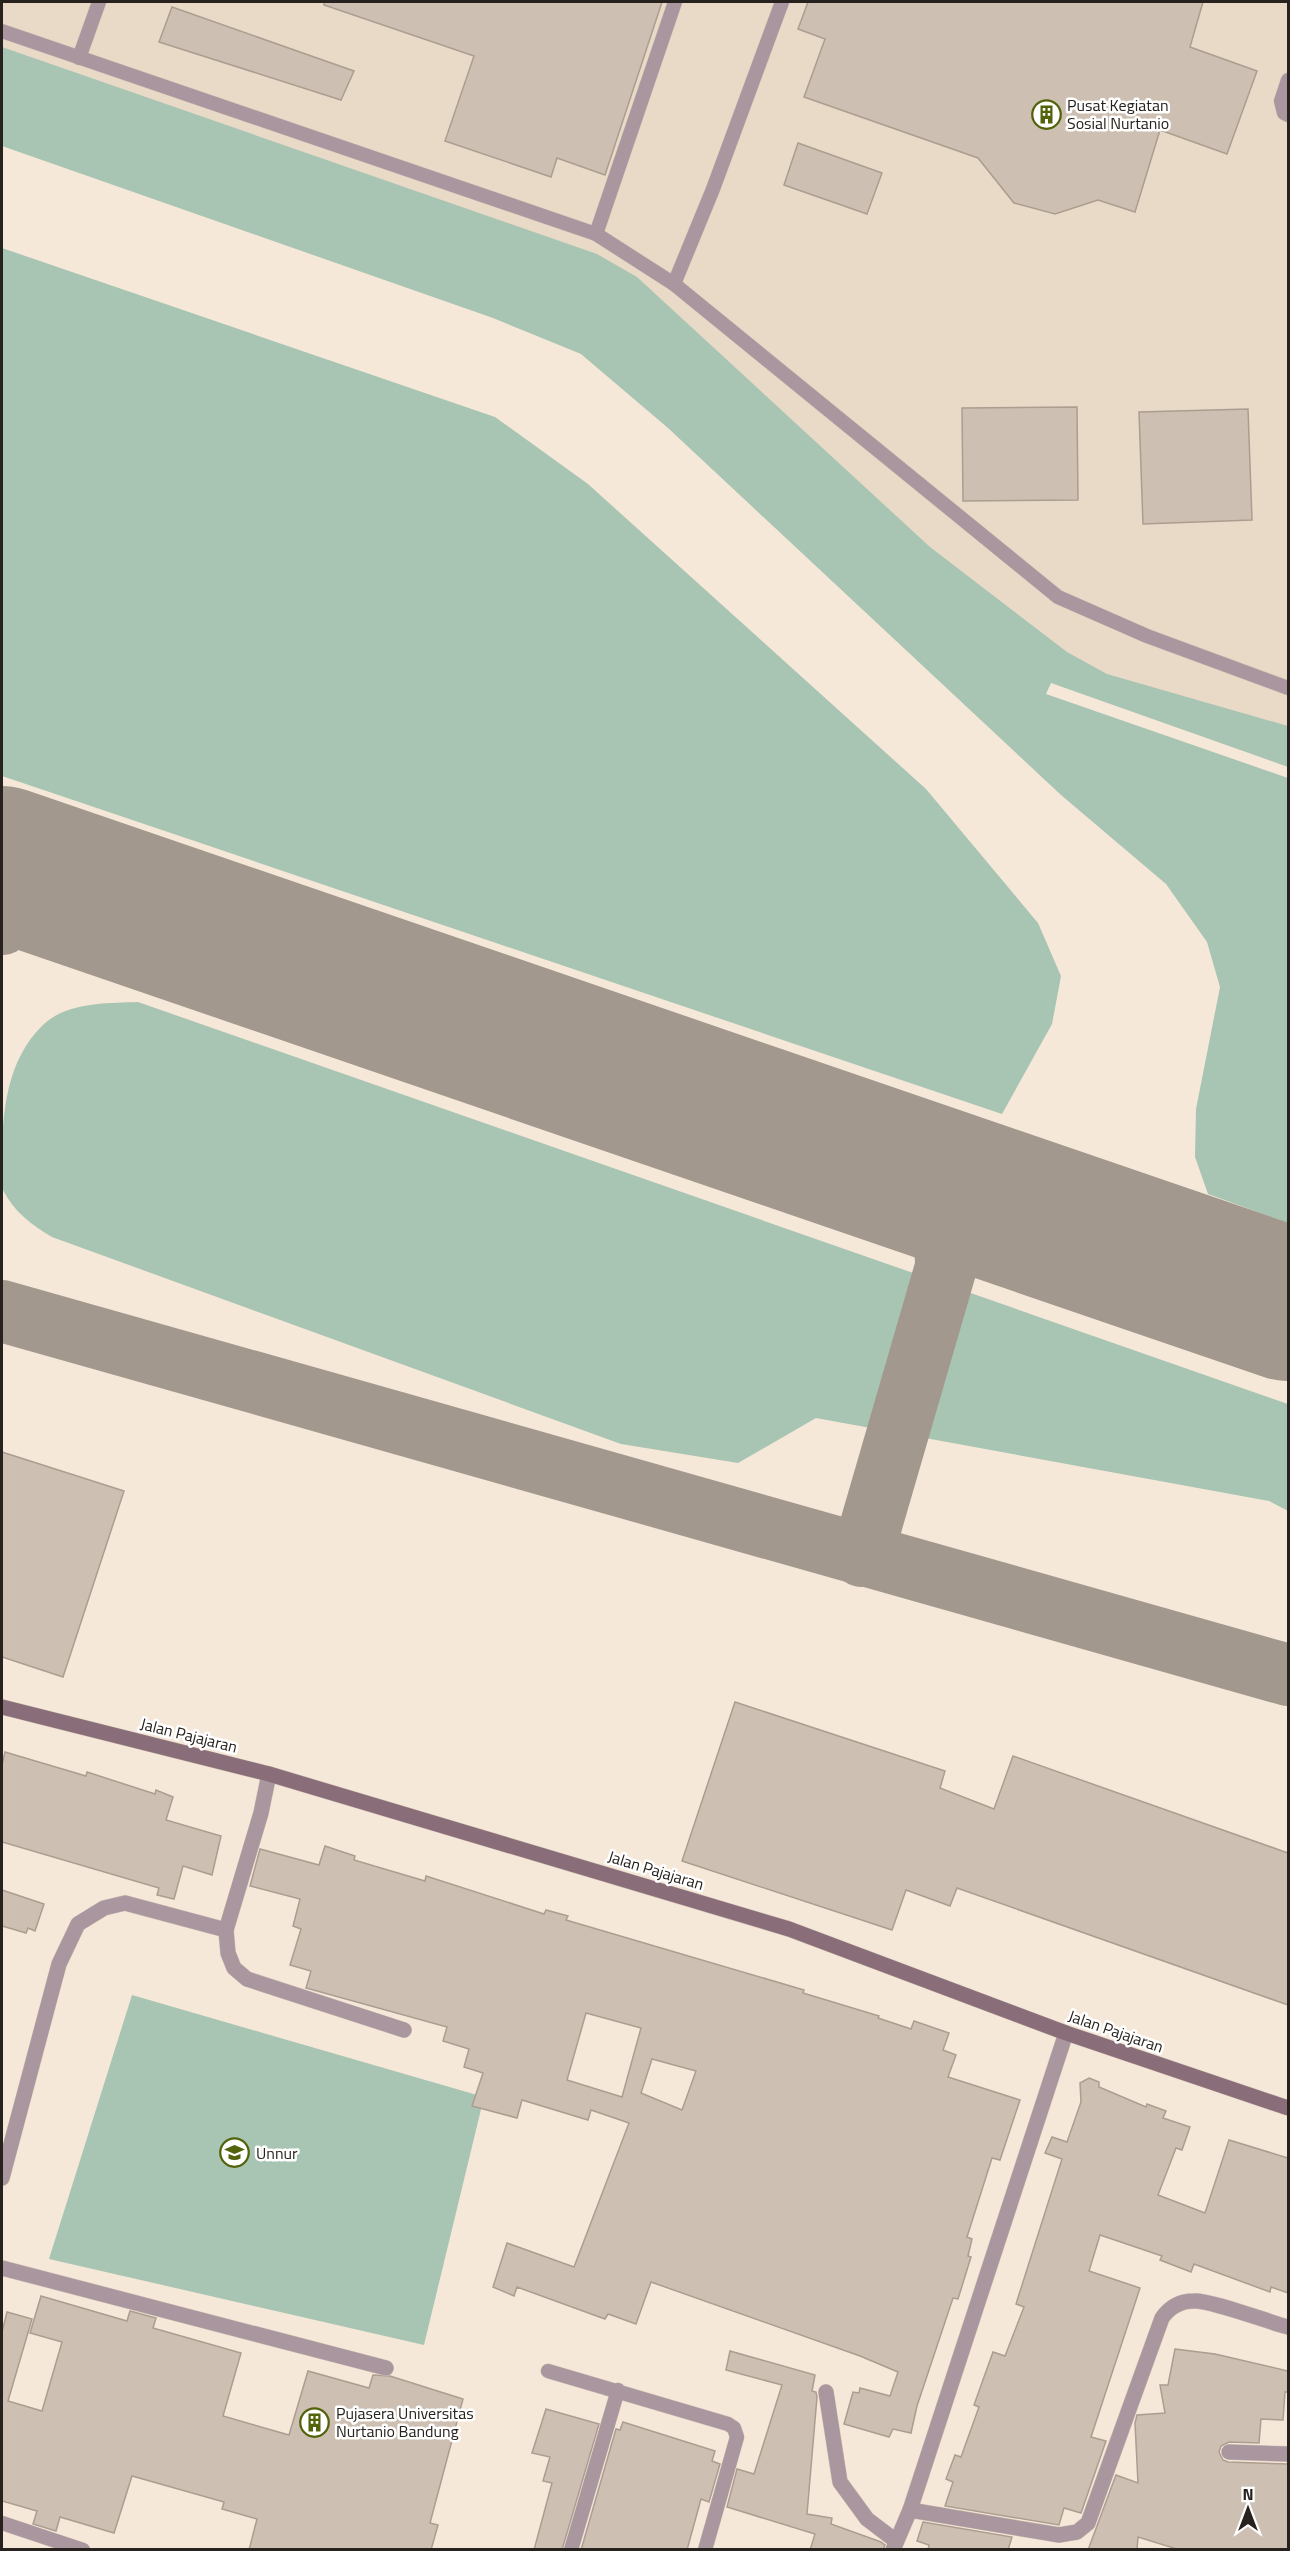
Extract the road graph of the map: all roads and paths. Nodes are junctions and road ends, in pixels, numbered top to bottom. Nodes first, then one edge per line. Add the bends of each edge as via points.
1 (99, 2) edge
2 (675, 2) edge
3 (782, 2) edge
4 (2, 31) edge
5 (79, 58) junction
6 (1288, 80) edge
7 (1288, 115) edge
8 (596, 234) junction
9 (674, 284) junction
10 (1288, 688) edge
11 (2, 1707) edge
12 (269, 1774) junction
13 (226, 1930) junction
14 (404, 2030) dead end
15 (1066, 2033) junction
16 (1288, 2108) edge
17 (2, 2178) edge
18 (2, 2268) edge
19 (1288, 2327) edge
20 (386, 2368) dead end
21 (548, 2371) dead end
22 (618, 2390) junction
23 (826, 2392) dead end
24 (1229, 2452) dead end
25 (1288, 2454) edge
26 (910, 2510) junction
27 (2, 2523) edge
28 (54, 2544) edge
29 (895, 2545) edge
30 (83, 2550) edge
31 (571, 2550) edge
32 (705, 2550) edge

1 - 5 lane
2 - 8 lane
3 - 9 lane
4 - 5 lane
5 - 8 lane
6 - 7 lane via 1281,101
8 - 9 lane
9 - 10 lane via 1058,597 1147,636
11 - 12 main road, Jalan Pajajaran
12 - 13 street
12 - 15 main road, Jalan Pajajaran via 789,1929
13 - 14 street via 234,1968 247,1979
13 - 17 street via 125,1903 104,1908 78,1924 59,1964
15 - 16 main road, Jalan Pajajaran
15 - 26 street
18 - 20 street
19 - 26 street via 1195,2300 1167,2311 1088,2523 1077,2532 1059,2535
21 - 22 lane
22 - 31 lane
22 - 32 lane via 734,2428 737,2437
23 - 29 street via 840,2482 867,2518
24 - 25 street
26 - 29 street
27 - 28 lane
28 - 30 lane

